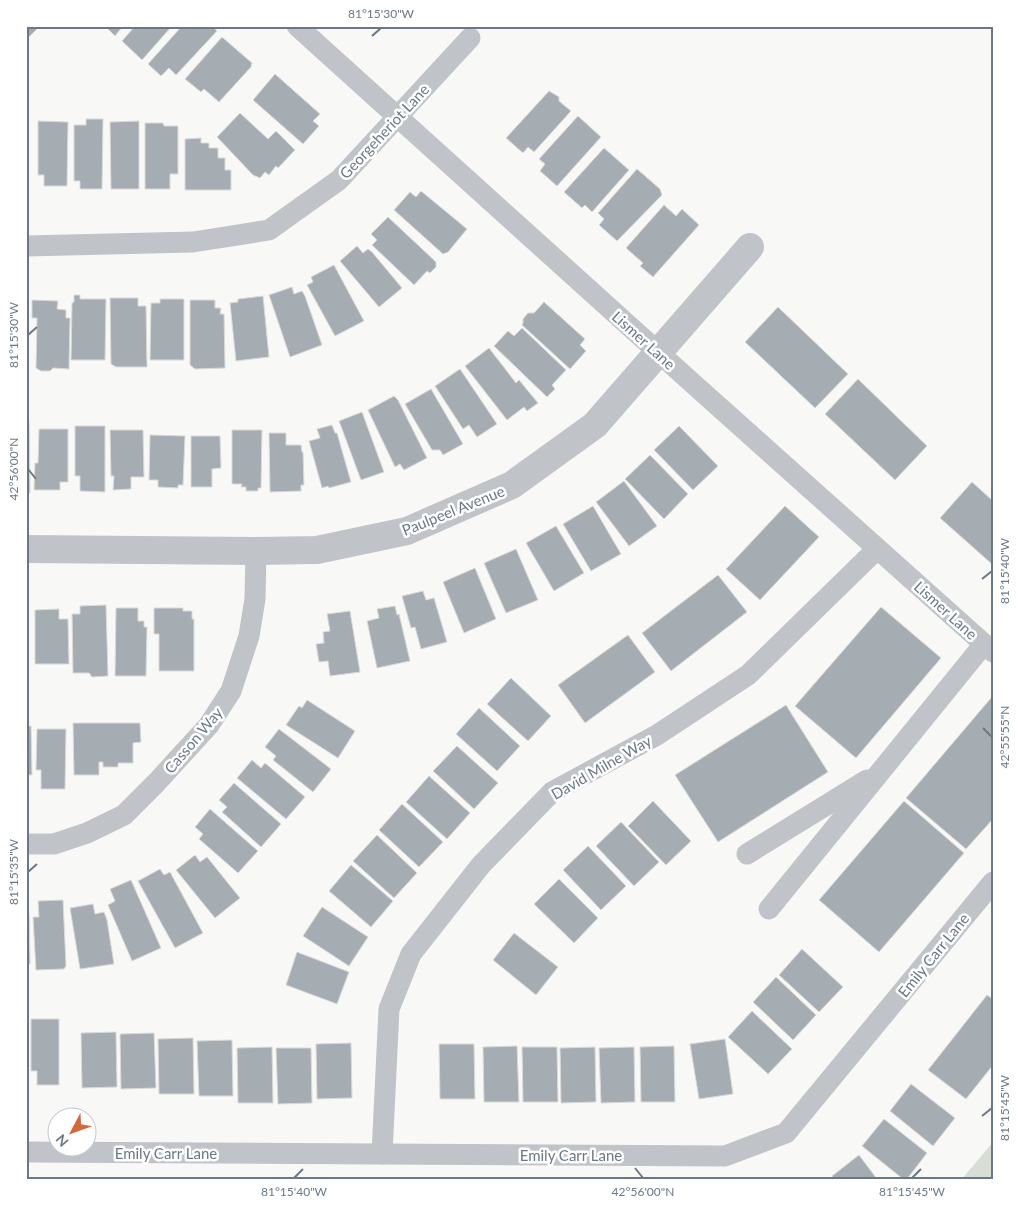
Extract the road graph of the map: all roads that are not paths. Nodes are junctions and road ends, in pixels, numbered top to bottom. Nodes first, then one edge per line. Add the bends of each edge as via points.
1 (297, 26) edge
2 (470, 38) dead end
3 (398, 117) junction
4 (26, 246) edge
5 (750, 246) dead end
6 (658, 352) junction
7 (26, 549) edge
8 (877, 549) junction
9 (256, 551) junction
10 (988, 648) edge
11 (880, 772) junction
12 (26, 844) edge
13 (747, 854) dead end
14 (993, 882) edge
15 (769, 909) dead end
16 (26, 1152) edge
17 (382, 1154) junction

1 - 3 street, Lismer Lane
2 - 3 street, Georgeheriot Lane
3 - 4 street, Georgeheriot Lane via 339,180 269,230 193,242
3 - 6 street, Lismer Lane
5 - 6 street, Paulpeel Avenue
6 - 8 street, Lismer Lane
6 - 9 street, Paulpeel Avenue via 595,425 512,485 407,531 317,550
7 - 9 street, Paulpeel Avenue
8 - 10 street, Lismer Lane
8 - 17 street, David Milne Way via 748,675 657,735 552,792 481,865 411,954 389,1009
9 - 12 street, Casson Way via 255,599 249,636 231,691 209,725 124,815 54,844
10 - 11 street
11 - 13 street
11 - 15 street
14 - 17 street, Emily Carr Lane via 786,1132 725,1156
16 - 17 street, Emily Carr Lane

